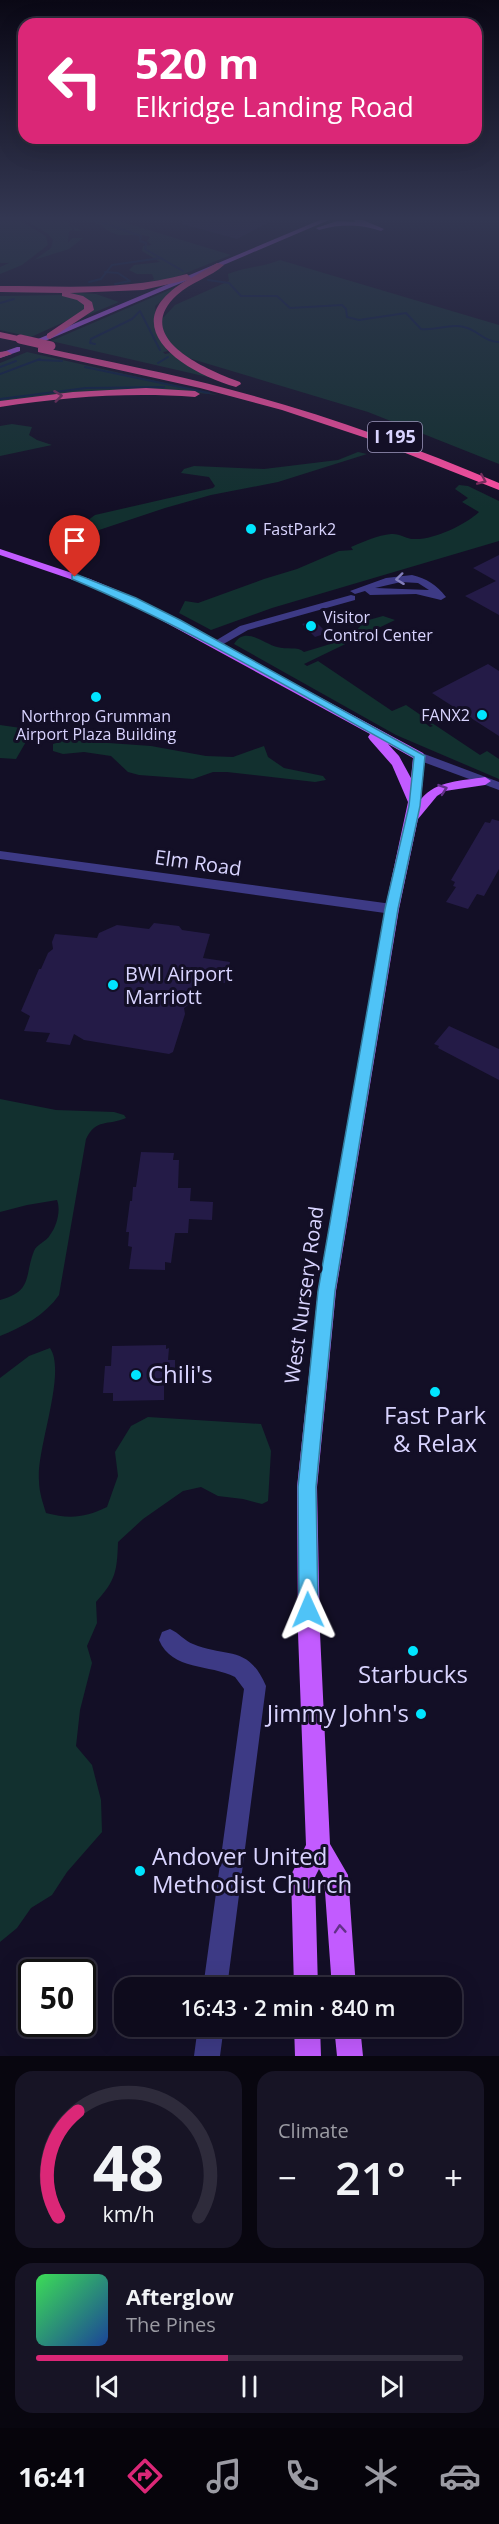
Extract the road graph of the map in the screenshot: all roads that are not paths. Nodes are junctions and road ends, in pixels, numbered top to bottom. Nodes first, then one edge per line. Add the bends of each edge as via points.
1 (83, 316) edge
2 (103, 316) edge
3 (160, 316) edge
4 (0, 335) edge
5 (0, 340) edge
6 (46, 343) junction
7 (16, 344) junction
8 (2, 355) edge
9 (289, 403) junction
10 (0, 404) edge
11 (310, 416) junction
12 (499, 476) edge
13 (499, 488) edge
14 (0, 552) edge
15 (353, 594) junction
16 (216, 644) junction
17 (361, 725) junction
18 (420, 756) junction
19 (485, 781) junction
20 (499, 786) edge
21 (413, 812) junction
22 (0, 855) edge
23 (392, 909) junction
24 (170, 1640) dead end
25 (318, 1847) junction
26 (216, 1977) edge
27 (306, 1977) edge
28 (343, 1977) edge
29 (210, 2037) edge
30 (307, 2037) edge
31 (348, 2037) edge
32 (207, 2056) edge
33 (308, 2056) edge
34 (350, 2056) edge

1 - 6 highway
2 - 6 main road
3 - 9 highway via 162,338 196,368
4 - 7 highway, I 195
5 - 7 highway, I 195
6 - 7 highway, I 195
6 - 9 highway, I 195
6 - 11 highway, I 195
7 - 8 main road
9 - 12 highway, I 195 via 376,430
10 -> 11 highway via 82,393 148,391 227,398
11 -> 13 highway, I 195
14 - 16 main road via 132,600
15 -> 15 street via 387,590 430,592 441,597 422,581 406,577
15 - 16 street via 244,628
16 - 17 main road
17 - 18 main road
17 - 21 main road via 403,769
18 - 19 street
18 - 21 main road, West Nursery Road
19 - 20 street
21 -> 19 main road via 442,788
21 - 23 main road, West Nursery Road
22 - 23 street, Elm Road
23 - 25 main road, West Nursery Road via 327,1291 307,1487
24 - 26 street via 188,1654 243,1669 255,1686
25 - 27 main road via 303,1875
28 -> 25 main road via 336,1875
29 - 32 street
30 - 33 main road
31 - 34 main road

